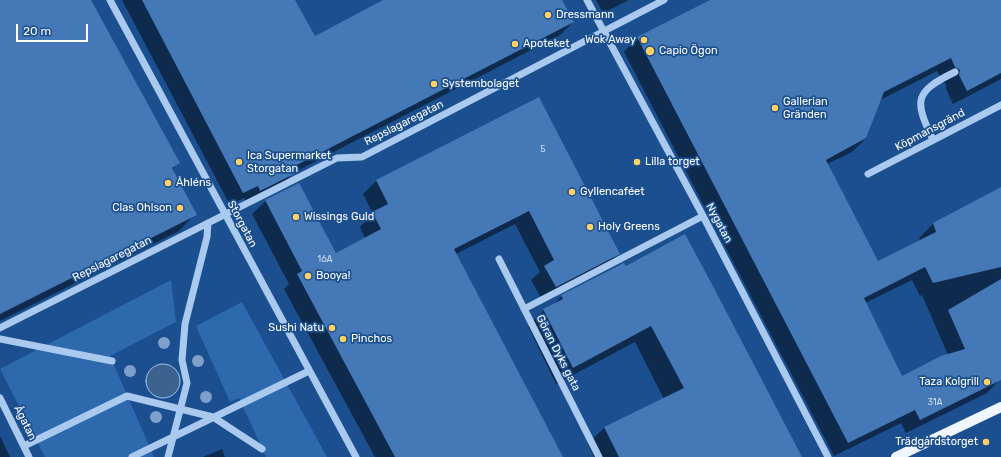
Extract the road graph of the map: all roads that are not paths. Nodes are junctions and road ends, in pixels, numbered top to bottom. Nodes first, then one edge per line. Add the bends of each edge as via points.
1 (110, 0) edge
2 (587, 0) edge
3 (664, 0) edge
4 (604, 32) junction
5 (955, 72) dead end
6 (1001, 105) edge
7 (933, 140) junction
8 (868, 174) dead end
9 (225, 214) junction
10 (703, 216) junction
11 (208, 223) junction
12 (499, 259) dead end
13 (524, 309) junction
14 (0, 328) edge
15 (0, 339) edge
16 (112, 361) dead end
17 (309, 371) junction
18 (0, 398) edge
19 (1001, 407) edge
20 (181, 408) junction
21 (213, 418) junction
22 (174, 437) junction
23 (24, 446) junction
24 (262, 449) dead end
25 (29, 457) edge
26 (132, 457) edge
27 (168, 457) edge
28 (356, 457) edge
29 (599, 457) edge
30 (828, 457) edge
31 (896, 457) edge

1 - 9 street, Storgatan
2 - 4 street, Nygatan
3 - 4 street, Repslagaregatan
4 - 9 street, Repslagaregatan via 362,157 337,158
4 - 10 street, Nygatan
5 - 7 street via 934,82 923,92 919,104
6 - 7 street, Köpmansgränd
7 - 8 street, Köpmansgränd
9 - 11 street, Repslagaregatan
9 - 17 street, Storgatan
10 - 13 street
10 - 30 street, Nygatan
11 - 14 street, Repslagaregatan
11 - 20 street via 185,324 182,360 187,383
12 - 13 street, Göran Dyks gata
13 - 29 street, Göran Dyks gata
15 - 16 street
17 - 21 street
17 - 28 street, Storgatan
18 - 23 street, Ågatan
19 - 31 main road
20 - 21 street
20 - 22 street
20 - 23 street via 127,396
21 - 22 street
21 - 24 street
22 - 26 street
22 - 27 street
23 - 25 street, Ågatan

